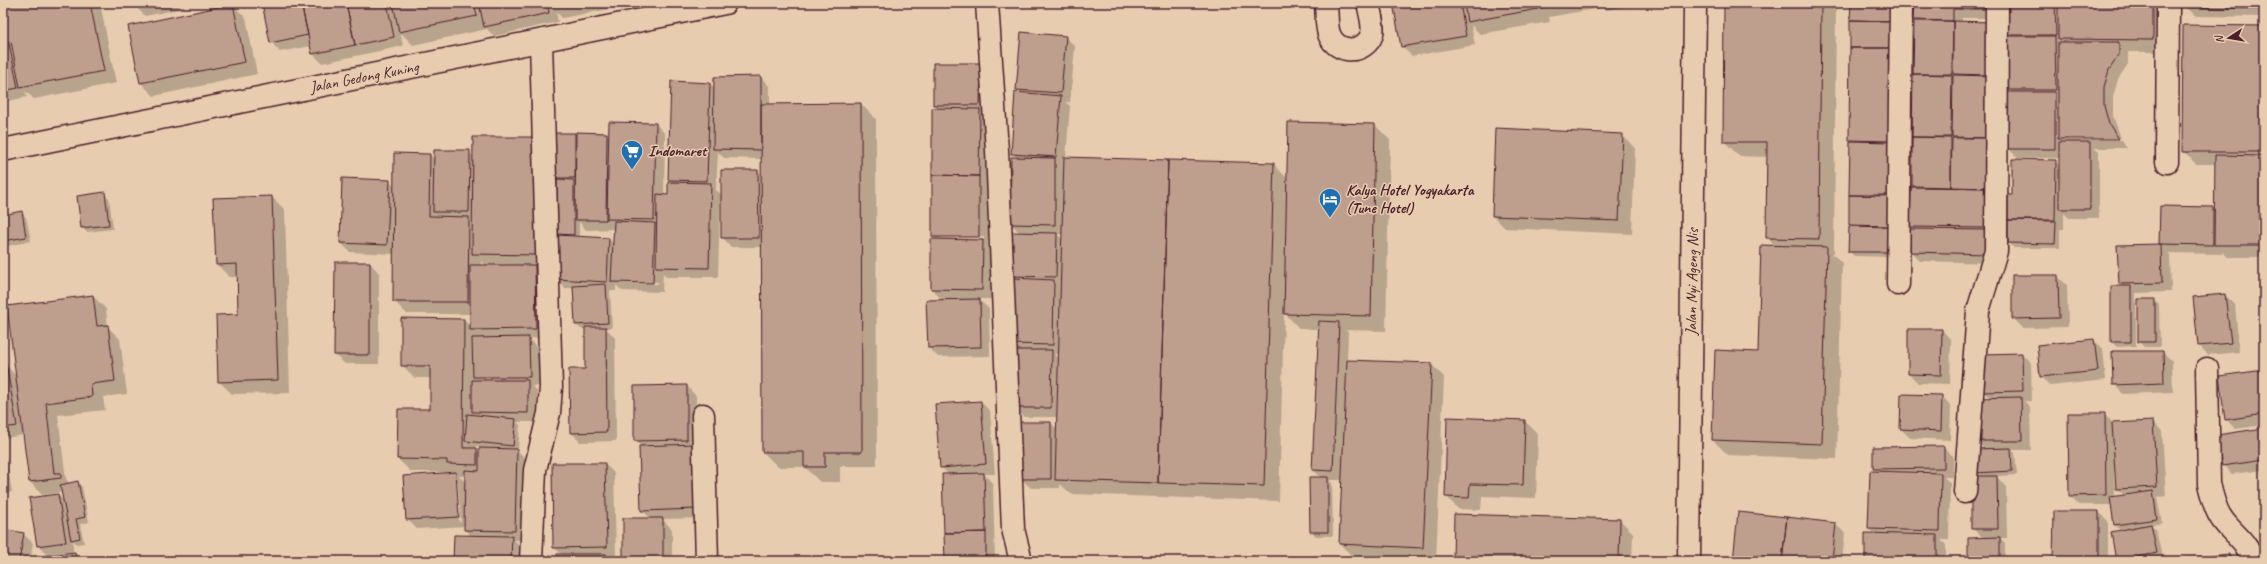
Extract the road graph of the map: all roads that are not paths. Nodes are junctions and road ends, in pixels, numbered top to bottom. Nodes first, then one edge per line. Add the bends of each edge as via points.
1 (725, 3) edge
2 (987, 3) edge
3 (1326, 3) edge
4 (1368, 3) edge
5 (1695, 3) edge
6 (1901, 3) edge
7 (1997, 3) edge
8 (2168, 3) edge
9 (541, 42) junction
10 (3, 150) edge
11 (2167, 162) dead end
12 (1898, 284) dead end
13 (2207, 369) dead end
14 (703, 415) dead end
15 (1965, 492) dead end
16 (531, 561) edge
17 (707, 561) edge
18 (1021, 561) edge
19 (1689, 561) edge
20 (2252, 561) edge

1 - 9 street, Jalan Gedong Kuning
2 - 18 street via 997,158 1013,529
3 - 4 street via 1329,34 1335,44 1343,49 1357,50 1367,43 1372,33
5 - 19 street, Jalan Nyi Ageng Nis
6 - 12 street
7 - 15 street via 1996,251 1978,311
8 - 11 street
9 - 10 street, Jalan Gedong Kuning
9 - 16 street via 551,387 549,413 535,470
13 - 20 street via 2209,484 2213,502 2221,518 2242,540
14 - 17 street

